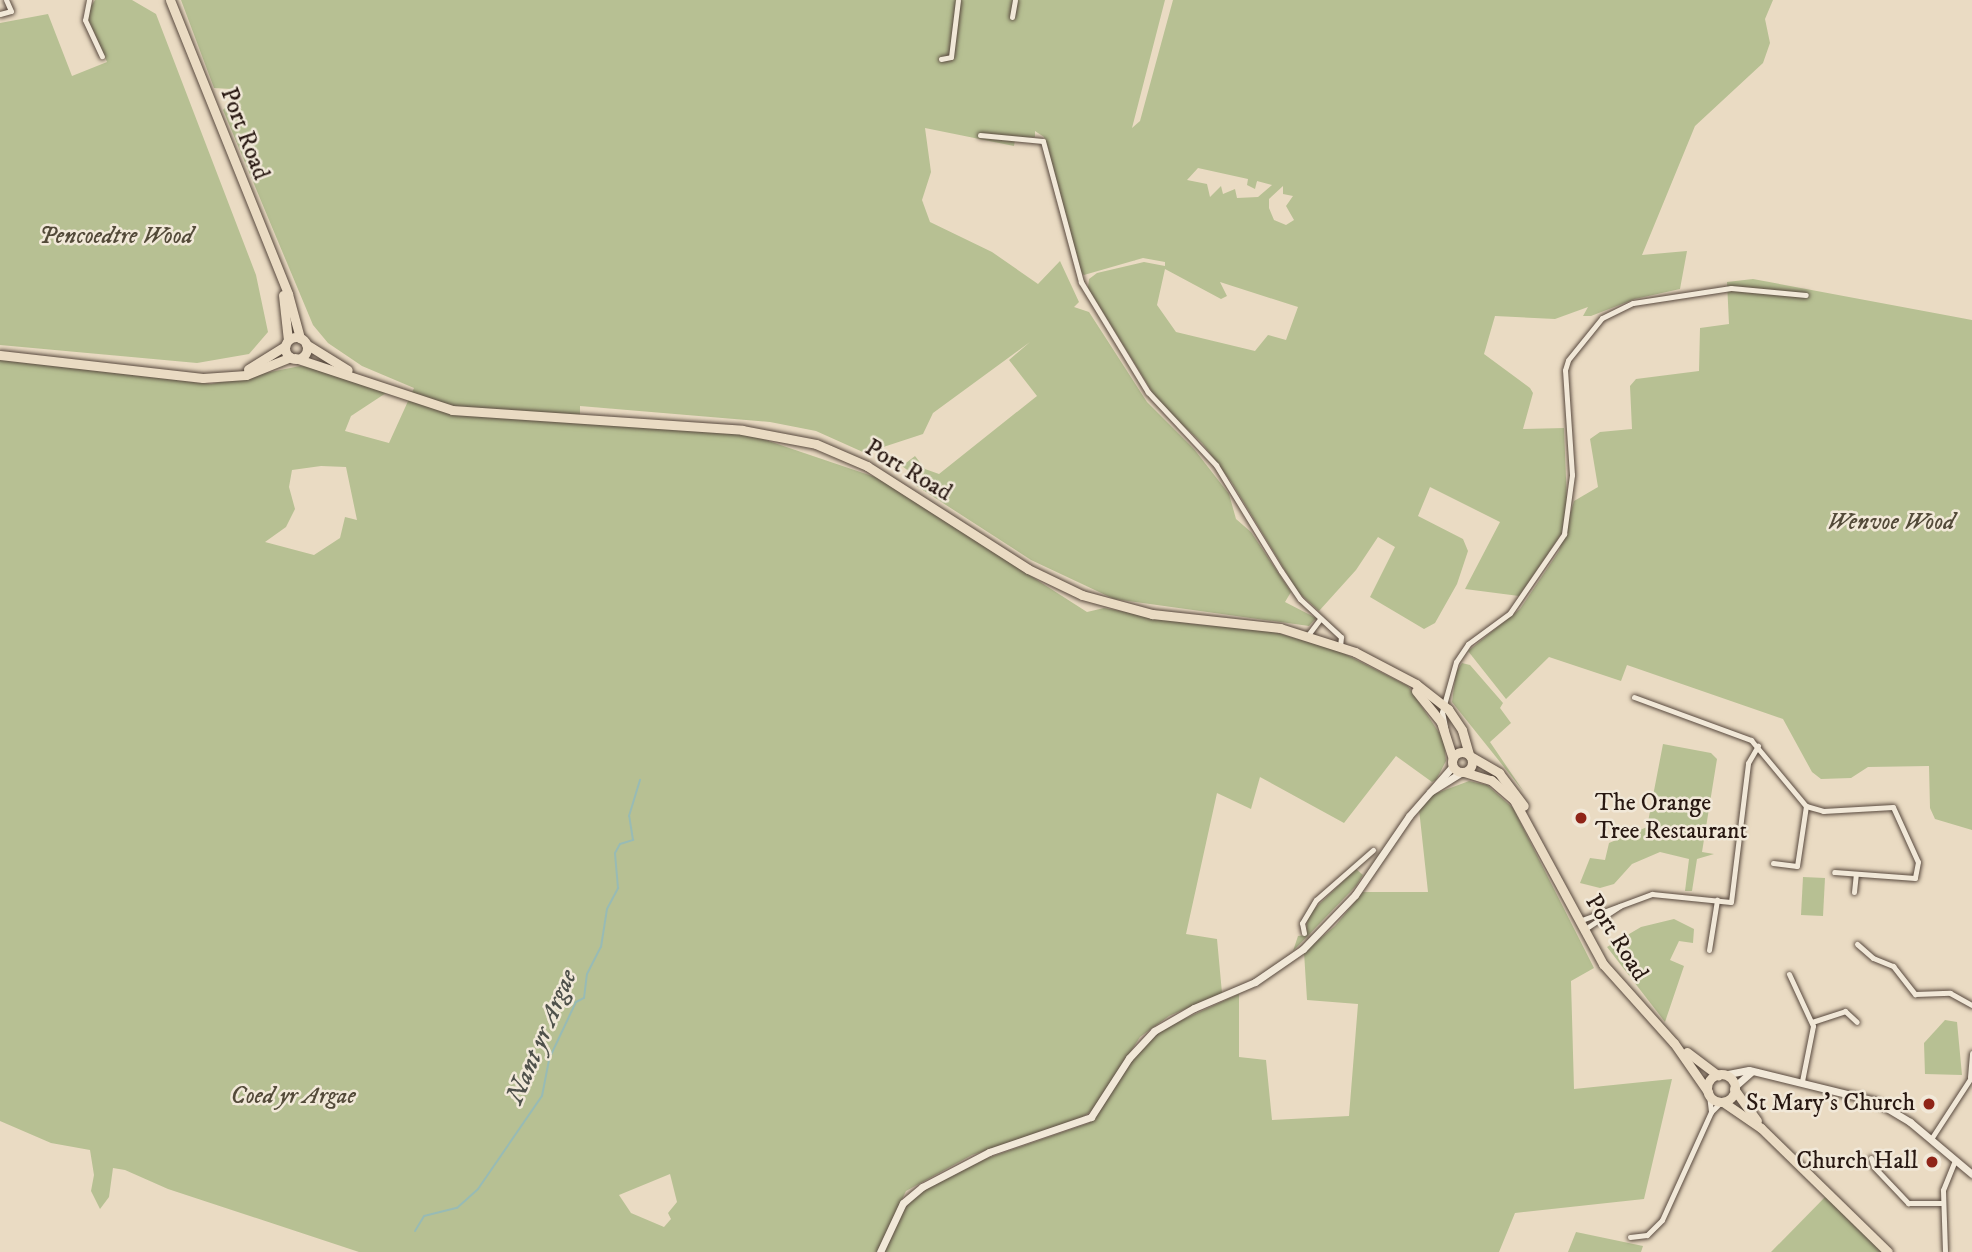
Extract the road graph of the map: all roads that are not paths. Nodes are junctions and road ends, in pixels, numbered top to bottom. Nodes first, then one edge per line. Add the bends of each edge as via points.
1 (6, 0) edge
2 (170, 0) edge
3 (958, 0) edge
4 (1015, 0) edge
5 (87, 2) edge
6 (0, 14) edge
7 (1012, 17) dead end
8 (102, 56) dead end
9 (941, 59) dead end
10 (979, 135) dead end
11 (281, 283) junction
12 (1806, 295) dead end
13 (303, 341) junction
14 (287, 343) junction
15 (0, 355) edge
16 (293, 358) junction
17 (240, 374) junction
18 (365, 380) junction
19 (1320, 619) junction
20 (1308, 635) junction
21 (1340, 646) junction
22 (1405, 680) junction
23 (1634, 697) dead end
24 (1444, 706) junction
25 (1446, 732) junction
26 (1758, 746) junction
27 (1470, 755) junction
28 (1453, 762) junction
29 (1463, 772) junction
30 (1430, 792) junction
31 (1805, 806) junction
32 (1539, 843) junction
33 (1373, 850) dead end
34 (1773, 863) dead end
35 (1357, 864) junction
36 (1834, 872) dead end
37 (1371, 873) junction
38 (1856, 874) junction
39 (1854, 892) dead end
40 (1717, 900) junction
41 (1620, 906) junction
42 (1581, 925) junction
43 (1304, 933) dead end
44 (1857, 944) dead end
45 (1709, 950) dead end
46 (1790, 974) dead end
47 (1972, 1005) edge
48 (1812, 1022) junction
49 (1857, 1022) dead end
50 (1674, 1043) junction
51 (1972, 1053) edge
52 (1751, 1072) junction
53 (1720, 1075) junction
54 (1971, 1077) edge
55 (1802, 1081) junction
56 (1734, 1088) junction
57 (1708, 1094) junction
58 (1722, 1102) junction
59 (1710, 1112) junction
60 (1762, 1128) junction
61 (1931, 1139) junction
62 (1871, 1158) dead end
63 (1955, 1161) junction
64 (1972, 1174) edge
65 (1943, 1203) junction
66 (1630, 1237) dead end
67 (1945, 1251) edge
68 (880, 1252) edge
69 (1888, 1252) edge

1 - 6 street via 11,11
2 - 11 main road, Port Road
3 - 9 street via 951,57
4 - 7 street
5 - 8 street via 85,20
10 - 19 street via 1043,141 1081,282 1148,393 1216,465 1281,571
11 - 13 main road, Port Road
11 - 14 main road, Port Road
12 - 24 street via 1731,288 1633,303 1602,318 1565,370 1572,475 1564,534 1510,613 1468,644 1454,667
13 - 14 main road
13 - 16 main road via 304,354
13 - 18 main road, Port Road
14 - 16 main road
14 - 17 main road
15 - 17 main road via 196,378
16 - 17 main road
16 - 18 main road, Port Road
18 - 20 main road, Port Road via 452,410 742,430 804,440 867,466 1035,573 1082,596 1137,611 1264,625
19 - 20 street
19 - 21 street via 1341,637
20 - 21 main road, Port Road
21 - 22 main road, Port Road
22 - 24 main road, Port Road
22 - 25 main road, Port Road via 1433,709
23 - 26 street
24 - 25 street
24 - 27 main road, Port Road via 1459,724
25 - 28 main road, Port Road
26 - 31 street
26 - 40 street via 1748,763 1731,902
27 - 28 main road via 1459,752
27 - 29 main road via 1472,765
27 - 32 main road, Port Road via 1510,784
28 - 29 main road, Port Road
28 - 30 street
29 - 30 street
29 - 32 main road, Port Road via 1506,790
30 - 37 street
31 - 34 street via 1797,866
31 - 38 street via 1823,811 1893,807 1917,862 1915,878
32 - 42 main road, Port Road
33 - 35 street
35 - 37 street
35 - 43 street via 1306,913
36 - 38 street
37 - 68 street via 1327,926 1288,960 1255,982 1154,1031 1129,1058 1091,1117 989,1152 912,1194 903,1203
38 - 39 street
40 - 41 street via 1652,894
40 - 45 street
41 - 42 street
41 - 42 street
42 - 50 main road, Port Road via 1626,994
44 - 47 street via 1893,965 1915,994 1950,993
46 - 48 street
48 - 49 street via 1845,1011
48 - 55 street
50 - 53 main road, Port Road
50 - 57 main road, Port Road
51 - 54 street
52 - 53 street via 1735,1069
52 - 55 street
52 - 56 street
53 - 56 main road, Port Road
53 - 57 main road via 1708,1083
54 - 61 street
55 - 61 street via 1887,1106
56 - 58 main road
56 - 60 main road, Port Road
57 - 58 main road, Port Road
57 - 59 street
58 - 59 street
58 - 60 main road, Port Road
59 - 66 street via 1662,1220 1647,1235
60 - 69 main road, Port Road
61 - 63 street
62 - 65 street via 1908,1203
63 - 64 street
63 - 65 street via 1945,1174
65 - 67 street

